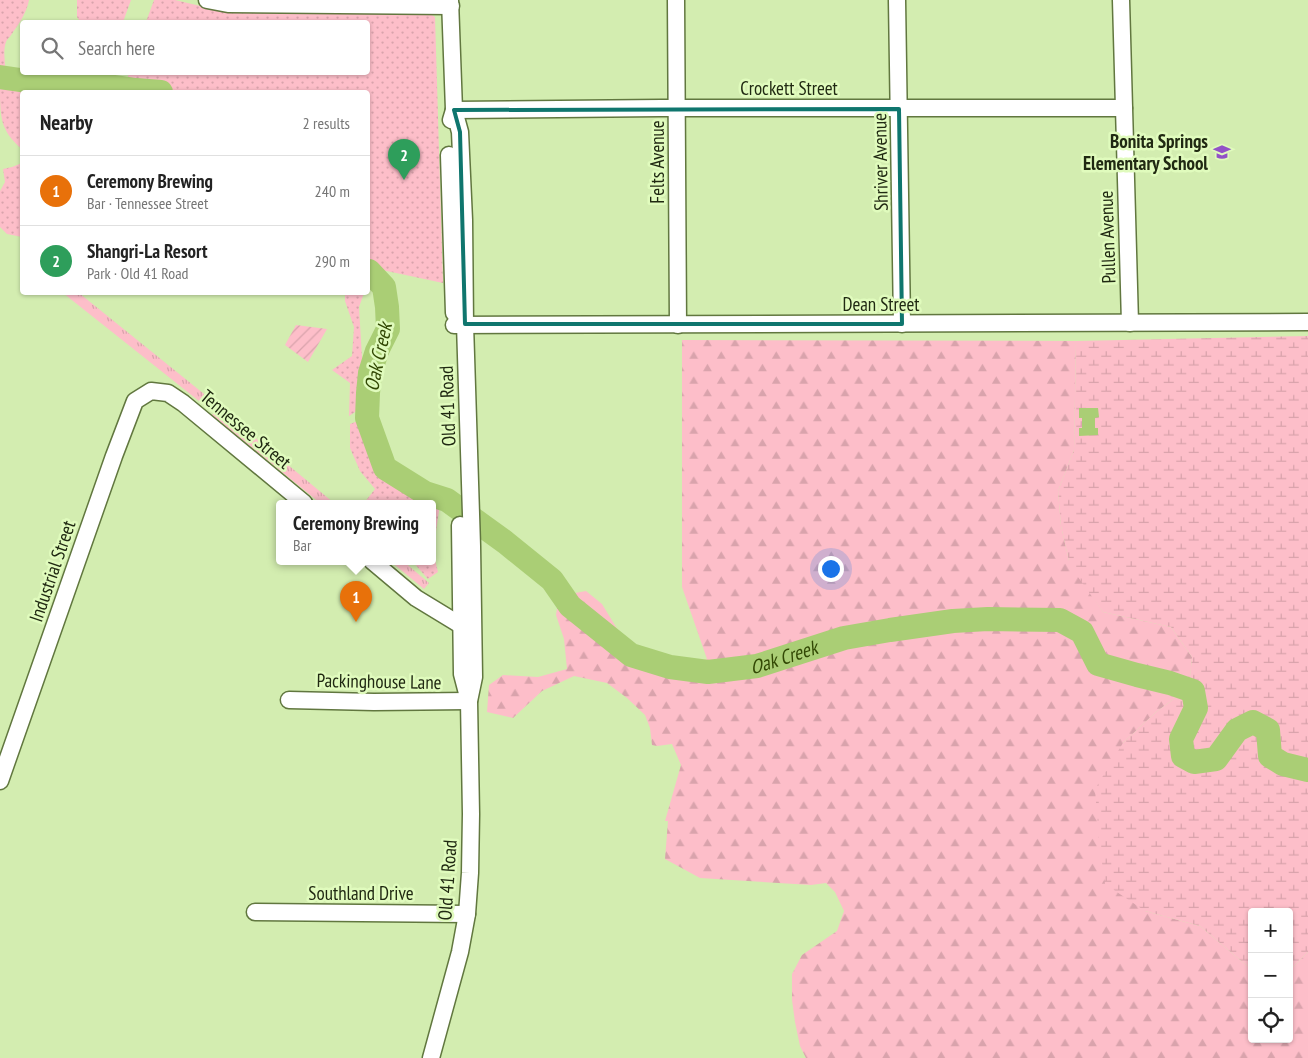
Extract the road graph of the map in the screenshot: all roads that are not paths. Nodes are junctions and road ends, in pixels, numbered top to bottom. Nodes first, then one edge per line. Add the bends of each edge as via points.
1 (207, 0) edge
2 (676, 0) edge
3 (897, 0) edge
4 (1121, 0) edge
5 (450, 3) edge
6 (677, 108) junction
7 (899, 108) junction
8 (1124, 108) junction
9 (454, 110) junction
10 (1308, 322) edge
11 (1130, 323) junction
12 (460, 324) junction
13 (902, 324) junction
14 (678, 325) junction
15 (160, 392) joint
16 (300, 500) edge
17 (466, 545) junction
18 (377, 565) edge
19 (462, 626) junction
20 (289, 700) dead end
21 (469, 701) junction
22 (0, 781) edge
23 (255, 912) dead end
24 (466, 914) junction
25 (438, 1035) junction
26 (431, 1058) edge
27 (441, 1058) edge

1 - 5 street via 246,5
2 - 6 street, Felts Avenue
3 - 7 street, Shriver Avenue
4 - 8 street, Pullen Avenue
5 - 9 street, Old 41 Road
6 - 7 street, Crockett Street
6 - 9 street, Crockett Street
6 - 14 street, Felts Avenue
7 - 8 street, Crockett Street
7 - 13 street, Shriver Avenue
8 - 11 street, Pullen Avenue
9 - 12 street, Old 41 Road via 460,132 464,220
10 - 11 street, Dean Street
11 - 13 street, Dean Street
12 - 14 street, Dean Street
12 - 17 street, Old 41 Road
13 - 14 street, Dean Street
15 - 16 street, Tennessee Street via 168,393 183,403
15 - 22 street, Industrial Street via 151,391 135,401
17 - 19 street, Old 41 Road
17 - 21 street, Old 41 Road via 474,677
18 - 19 street via 416,598
19 - 21 street, Old 41 Road via 462,674
20 - 21 street, Packinghouse Lane
21 - 24 street, Old 41 Road via 470,865
23 - 24 street, Southland Drive
24 - 25 street, Old 41 Road via 460,952
25 - 26 street, Old 41 Road
25 - 27 street

